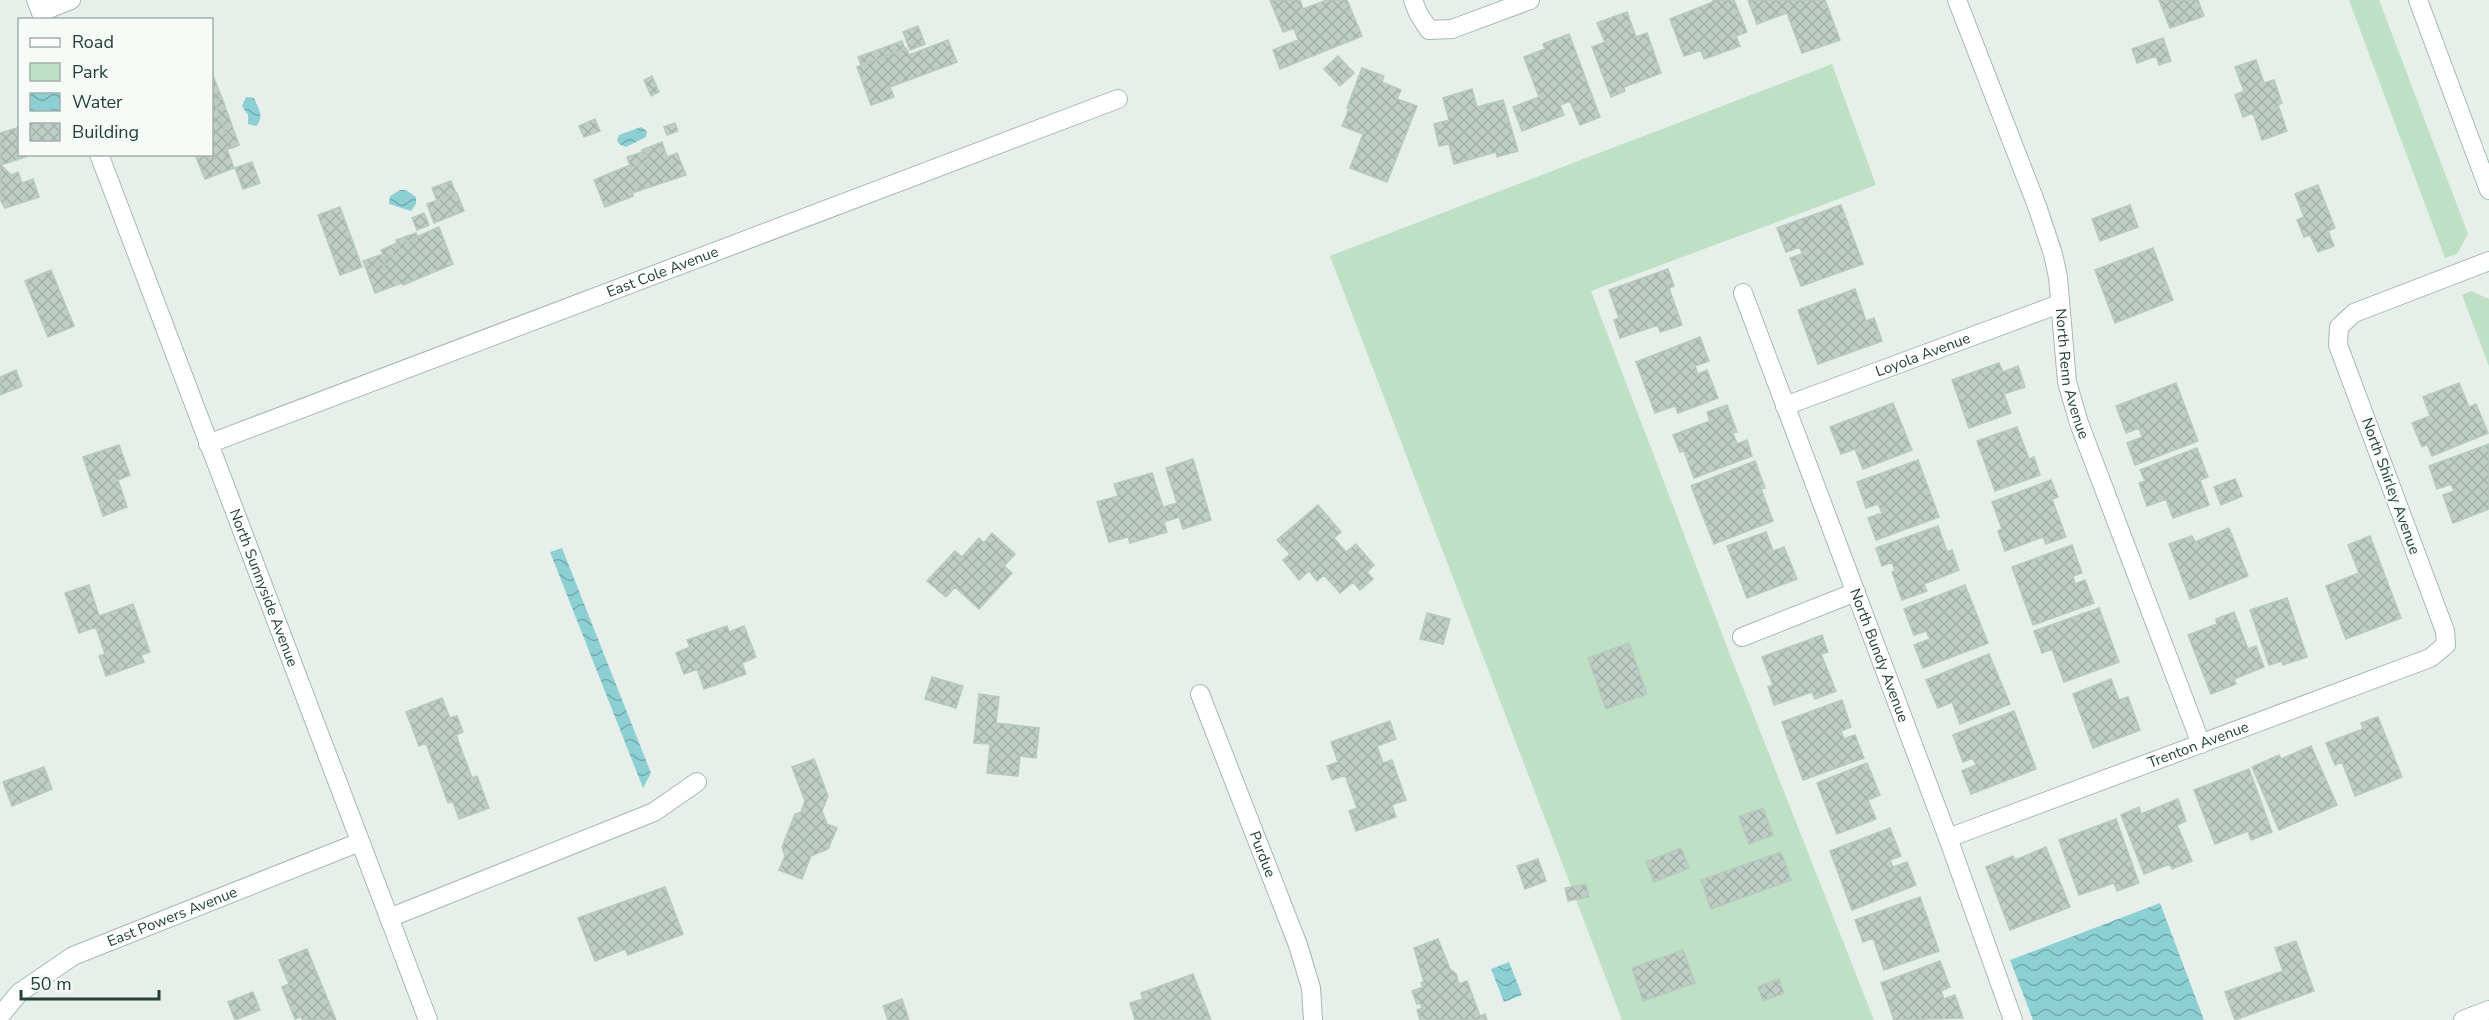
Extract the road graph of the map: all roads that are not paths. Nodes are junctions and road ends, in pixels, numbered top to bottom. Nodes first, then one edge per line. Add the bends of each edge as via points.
1 (71, 0) edge
2 (1413, 0) edge
3 (1530, 0) edge
4 (1958, 0) edge
5 (2418, 0) edge
6 (41, 11) edge
7 (1118, 99) dead end
8 (100, 156) edge
9 (2489, 190) edge
10 (2489, 261) edge
11 (1743, 293) dead end
12 (2059, 304) junction
13 (1785, 406) junction
14 (208, 444) junction
15 (1856, 592) junction
16 (1742, 637) dead end
17 (2446, 645) joint
18 (1200, 694) dead end
19 (2201, 744) junction
20 (697, 782) dead end
21 (1948, 838) junction
22 (360, 842) junction
23 (389, 918) junction
24 (2489, 1010) edge
25 (0, 1016) edge
26 (428, 1020) edge
27 (1313, 1020) edge
28 (2013, 1020) edge
29 (2463, 1020) edge

1 - 6 street
2 - 3 street via 1429,30 1452,29
4 - 12 street, North Renn Avenue via 2045,228 2058,277
5 - 9 street
7 - 14 street, East Cole Avenue
8 - 14 street, North Sunnyside Avenue
10 - 17 street, North Shirley Avenue via 2354,313 2339,327 2338,345 2445,631
11 - 13 street, North Bundy Avenue
12 - 13 street, Loyola Avenue
12 - 19 street, North Renn Avenue via 2067,382 2079,423
13 - 15 street, North Bundy Avenue
14 - 22 street, North Sunnyside Avenue
15 - 16 street
15 - 21 street, North Bundy Avenue
17 - 19 street, Trenton Avenue via 2430,658
18 - 27 street, Purdue via 1298,945 1311,988
19 - 21 street, Trenton Avenue
20 - 23 street via 654,812
21 - 28 street, North Bundy Avenue
22 - 23 street, North Sunnyside Avenue
22 - 25 street, East Powers Avenue via 73,956 19,993
23 - 26 street, North Sunnyside Avenue
24 - 29 street

